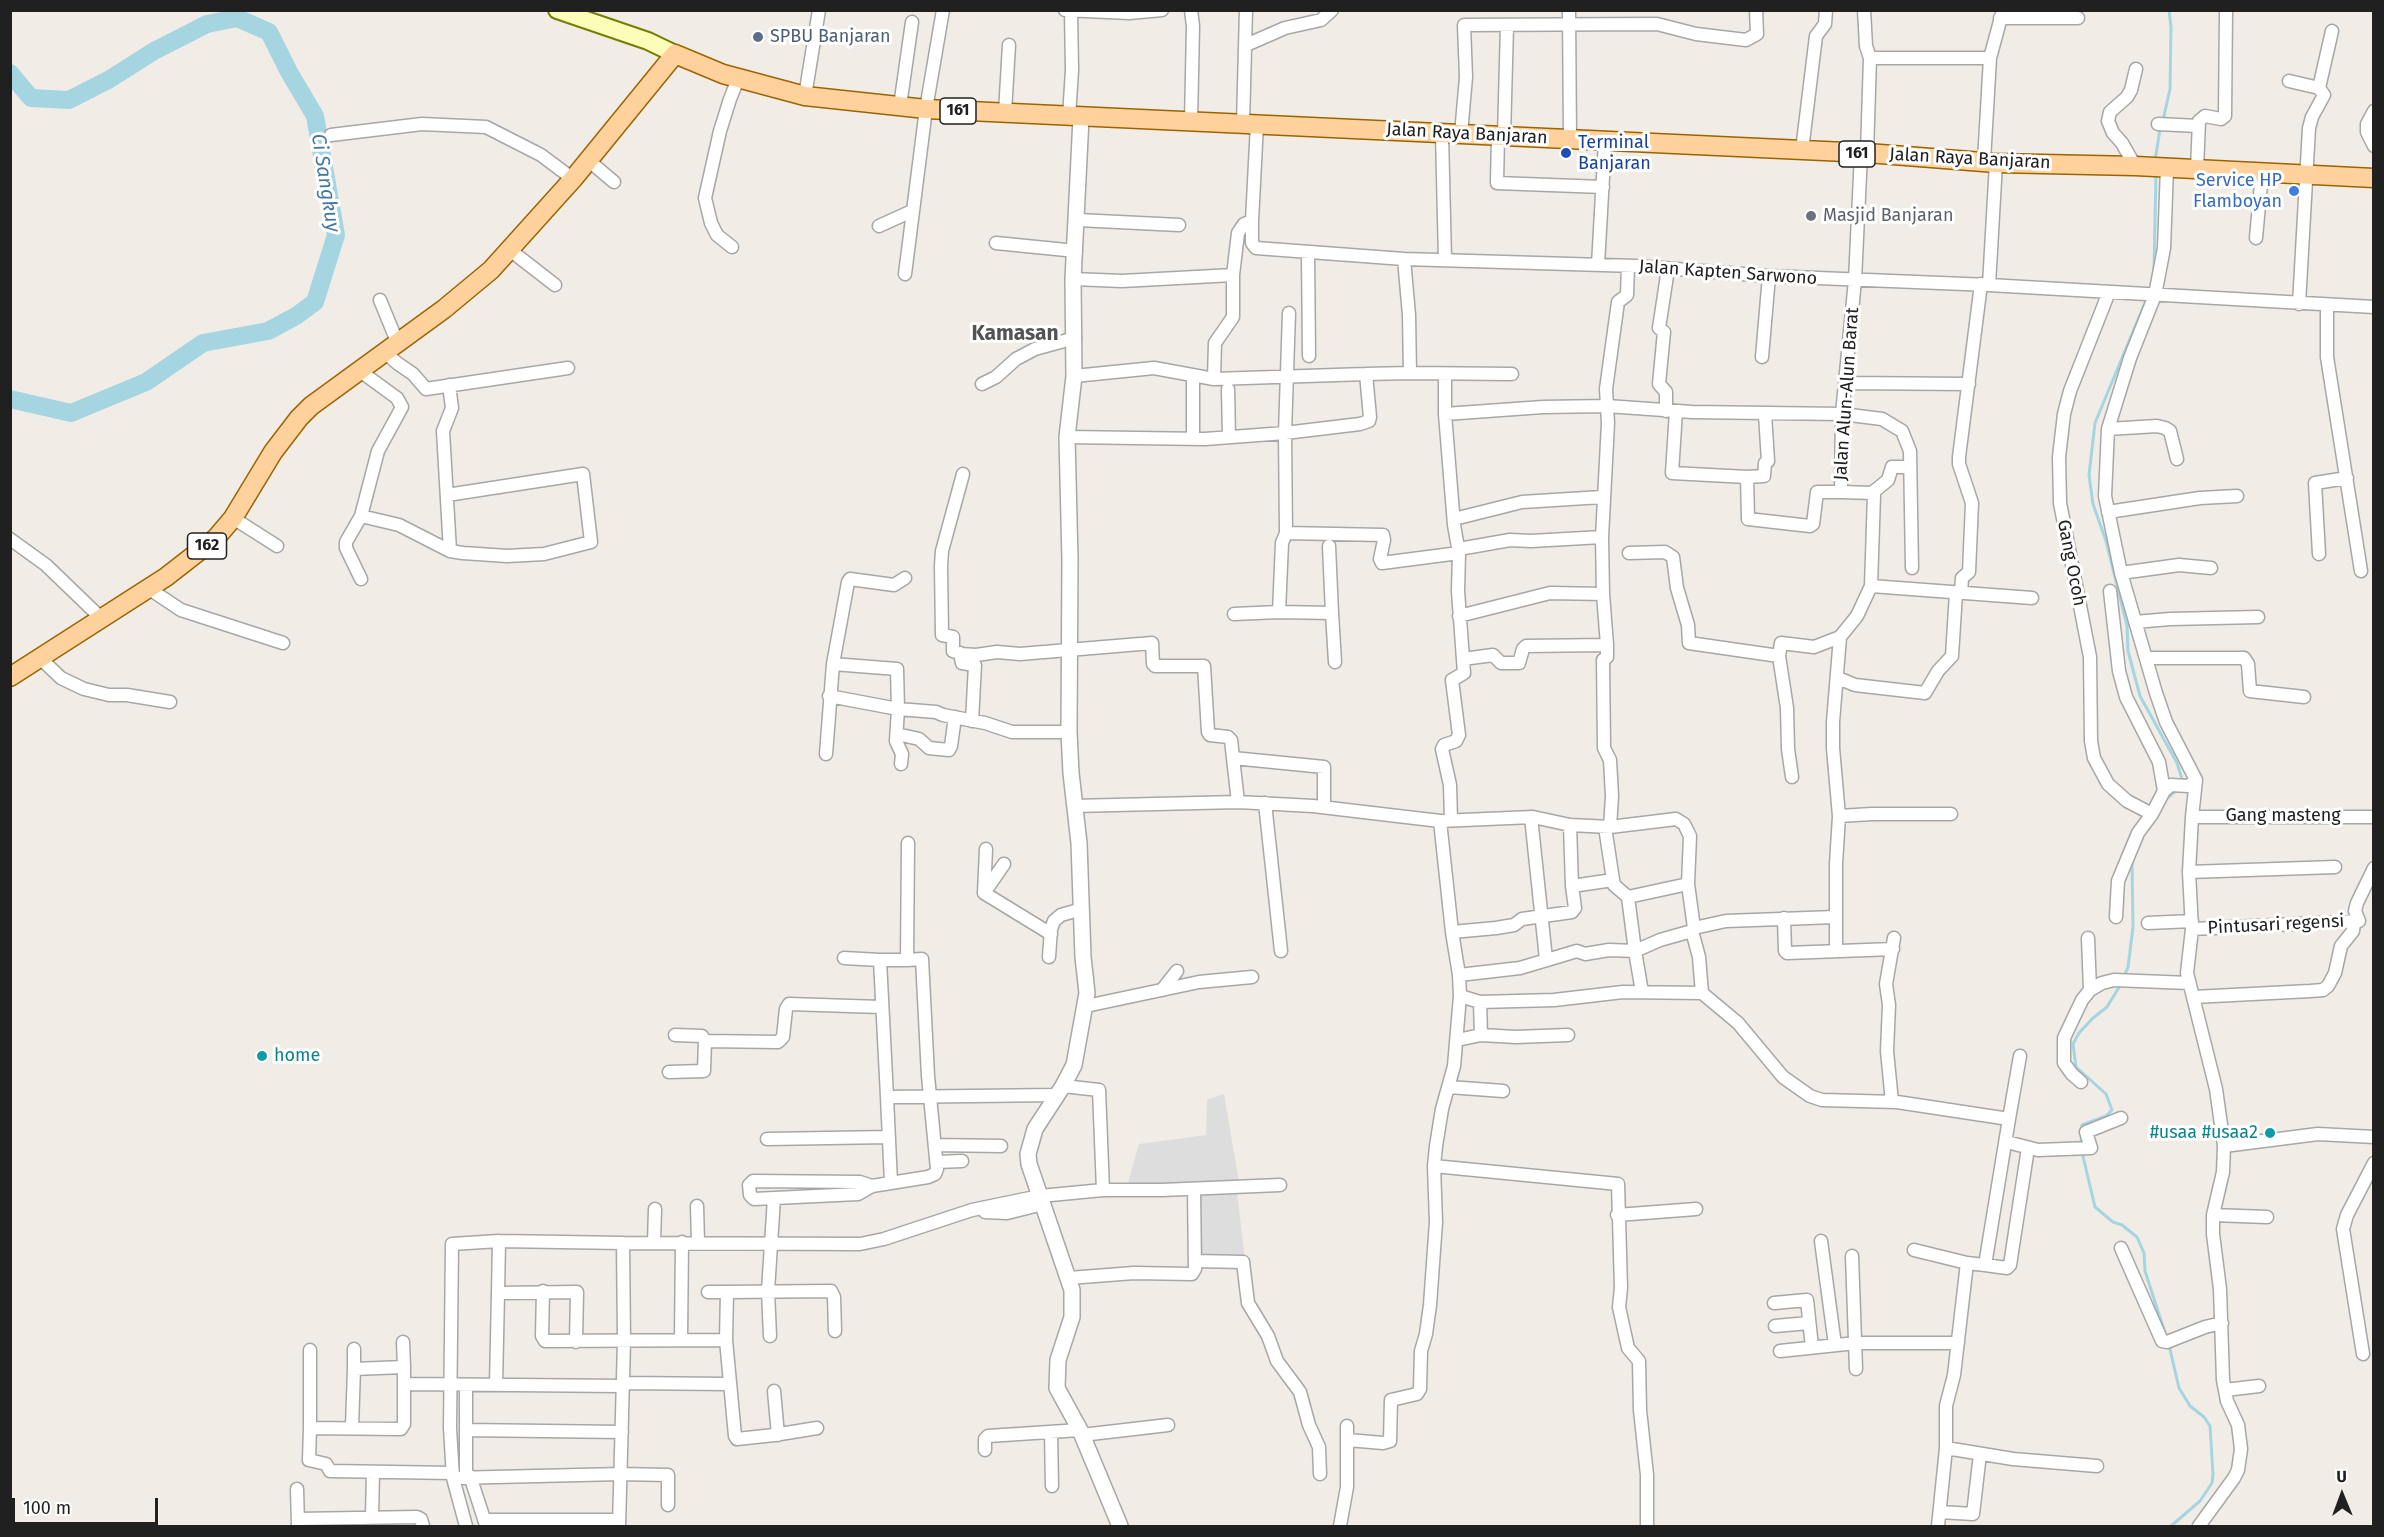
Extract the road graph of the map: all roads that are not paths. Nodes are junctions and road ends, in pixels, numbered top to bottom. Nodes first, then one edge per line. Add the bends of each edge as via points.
1 (557, 10) edge
2 (819, 10) edge
3 (943, 10) edge
4 (1065, 10) edge
5 (1162, 10) edge
6 (1191, 10) edge
7 (1246, 10) edge
8 (1332, 10) edge
9 (1569, 10) edge
10 (1756, 10) edge
11 (1826, 10) edge
12 (1864, 10) edge
13 (2226, 10) edge
14 (1071, 11) edge
15 (2002, 14) edge
16 (2078, 18) dead end
17 (912, 22) dead end
18 (1569, 24) junction
19 (1507, 26) junction
20 (2332, 32) dead end
21 (1251, 44) junction
22 (1010, 45) dead end
23 (675, 54) junction
24 (1870, 58) junction
25 (1990, 58) junction
26 (2136, 69) dead end
27 (738, 79) junction
28 (2289, 81) dead end
29 (2319, 88) junction
30 (805, 96) junction
31 (900, 106) junction
32 (926, 109) junction
33 (2373, 111) edge
34 (1005, 112) junction
35 (1075, 117) junction
36 (1191, 122) junction
37 (1251, 124) junction
38 (2158, 124) dead end
39 (2198, 126) junction
40 (1442, 134) junction
41 (1461, 134) junction
42 (331, 135) dead end
43 (1501, 136) junction
44 (1570, 139) junction
45 (1605, 141) junction
46 (2373, 146) edge
47 (1802, 150) junction
48 (1864, 154) junction
49 (588, 160) junction
50 (1990, 162) junction
51 (2151, 167) junction
52 (2197, 169) junction
53 (2262, 173) junction
54 (2306, 176) junction
55 (573, 178) junction
56 (2373, 178) edge
57 (615, 182) dead end
58 (1603, 188) junction
59 (912, 211) junction
60 (1078, 220) junction
61 (1248, 223) junction
62 (1179, 225) dead end
63 (879, 226) dead end
64 (2256, 238) dead end
65 (996, 243) dead end
66 (732, 247) dead end
67 (510, 250) junction
68 (1076, 250) junction
69 (1312, 253) junction
70 (1404, 259) junction
71 (1445, 260) junction
72 (1598, 265) junction
73 (1628, 266) junction
74 (1668, 269) junction
75 (905, 274) dead end
76 (1233, 275) junction
77 (1769, 276) junction
78 (1073, 279) junction
79 (1855, 280) junction
80 (555, 285) dead end
81 (1985, 285) junction
82 (2109, 292) junction
83 (2148, 294) junction
84 (380, 300) dead end
85 (2299, 304) junction
86 (2327, 305) junction
87 (2373, 307) edge
88 (1289, 313) dead end
89 (1075, 338) junction
90 (1309, 356) dead end
91 (1762, 357) dead end
92 (376, 360) junction
93 (568, 368) dead end
94 (1410, 372) junction
95 (1366, 374) junction
96 (1445, 374) junction
97 (1512, 374) dead end
98 (1193, 375) junction
99 (1287, 375) junction
100 (1074, 376) junction
101 (1214, 379) junction
102 (1845, 383) junction
103 (982, 384) dead end
104 (1969, 384) junction
105 (449, 386) junction
106 (1228, 389) dead end
107 (1607, 406) junction
108 (1671, 411) junction
109 (1445, 414) junction
110 (1765, 414) junction
111 (1842, 414) junction
112 (2108, 429) junction
113 (1285, 433) junction
114 (1067, 437) junction
115 (1229, 437) junction
116 (1193, 439) junction
117 (2177, 459) dead end
118 (1910, 467) junction
119 (963, 474) dead end
120 (1747, 477) junction
121 (2347, 478) junction
122 (1841, 492) junction
123 (1872, 493) junction
124 (447, 495) junction
125 (2237, 496) dead end
126 (1602, 497) junction
127 (2108, 512) junction
128 (364, 516) junction
129 (233, 518) junction
130 (1454, 519) junction
131 (1286, 533) junction
132 (1602, 537) junction
133 (10, 539) edge
134 (277, 546) dead end
135 (1329, 546) dead end
136 (450, 550) junction
137 (1459, 551) junction
138 (1629, 553) dead end
139 (2319, 554) dead end
140 (1912, 568) dead end
141 (2211, 568) dead end
142 (2361, 571) dead end
143 (2121, 573) junction
144 (905, 578) dead end
145 (361, 579) dead end
146 (1872, 586) junction
147 (148, 588) junction
148 (2110, 591) dead end
149 (1959, 593) junction
150 (1603, 594) junction
151 (2032, 598) dead end
152 (1279, 612) junction
153 (1332, 613) junction
154 (1234, 614) dead end
155 (1459, 616) junction
156 (2258, 617) dead end
157 (101, 618) junction
158 (2135, 622) junction
159 (1840, 637) junction
160 (283, 643) dead end
161 (1607, 645) junction
162 (1070, 649) junction
163 (960, 654) junction
164 (1779, 656) junction
165 (40, 658) junction
166 (1463, 658) junction
167 (2147, 658) junction
168 (1335, 662) dead end
169 (833, 664) junction
170 (10, 677) edge
171 (1838, 678) junction
172 (829, 696) junction
173 (2304, 697) dead end
174 (170, 702) dead end
175 (898, 710) junction
176 (955, 717) junction
177 (972, 721) junction
178 (1069, 732) junction
179 (897, 734) junction
180 (826, 754) dead end
181 (1233, 758) junction
182 (901, 764) dead end
183 (1792, 777) dead end
184 (2192, 783) junction
185 (2168, 788) junction
186 (1238, 802) junction
187 (1265, 803) junction
188 (1074, 806) junction
189 (1324, 807) junction
190 (1951, 814) dead end
191 (2152, 814) junction
192 (1839, 816) junction
193 (1531, 817) junction
194 (2192, 817) junction
195 (2373, 817) edge
196 (1446, 820) junction
197 (1570, 825) junction
198 (1608, 827) junction
199 (908, 843) dead end
200 (986, 849) dead end
201 (1004, 864) dead end
202 (2335, 867) dead end
203 (2373, 868) edge
204 (2189, 872) junction
205 (1613, 880) junction
206 (1688, 884) junction
207 (1572, 886) junction
208 (984, 893) junction
209 (1628, 897) junction
210 (1082, 909) junction
211 (1541, 917) junction
212 (1835, 917) junction
213 (2116, 917) dead end
214 (1784, 918) junction
215 (2360, 921) junction
216 (2148, 923) dead end
217 (2192, 925) junction
218 (1693, 929) junction
219 (1452, 932) junction
220 (1051, 934) junction
221 (2088, 938) dead end
222 (1281, 951) dead end
223 (1635, 951) junction
224 (1836, 951) junction
225 (1049, 957) dead end
226 (844, 958) dead end
227 (1546, 959) junction
228 (880, 960) junction
229 (907, 960) junction
230 (1177, 971) dead end
231 (1459, 975) junction
232 (1252, 977) dead end
233 (2189, 983) junction
234 (1162, 990) junction
235 (2090, 990) junction
236 (1642, 992) junction
237 (1702, 993) junction
238 (1460, 996) junction
239 (2194, 997) junction
240 (1480, 1002) junction
241 (1086, 1006) junction
242 (881, 1008) junction
243 (675, 1035) dead end
244 (1481, 1035) junction
245 (1568, 1035) dead end
246 (1457, 1040) junction
247 (705, 1041) junction
248 (2019, 1056) dead end
249 (669, 1072) dead end
250 (2081, 1082) dead end
251 (1449, 1087) junction
252 (1060, 1090) junction
253 (1503, 1091) dead end
254 (930, 1096) junction
255 (887, 1097) junction
256 (1892, 1102) junction
257 (2121, 1118) dead end
258 (2009, 1119) junction
259 (889, 1137) junction
260 (2373, 1137) edge
261 (768, 1139) dead end
262 (2007, 1142) junction
263 (935, 1145) junction
264 (1001, 1146) dead end
265 (2224, 1146) junction
266 (2028, 1148) junction
267 (962, 1161) dead end
268 (937, 1162) junction
269 (2373, 1163) edge
270 (1434, 1166) junction
271 (891, 1183) junction
272 (1280, 1185) dead end
273 (872, 1186) junction
274 (1194, 1189) junction
275 (1103, 1190) junction
276 (774, 1198) junction
277 (1031, 1202) junction
278 (697, 1206) dead end
279 (655, 1209) dead end
280 (1696, 1209) dead end
281 (1617, 1215) junction
282 (2213, 1215) junction
283 (2267, 1217) dead end
284 (1821, 1241) dead end
285 (499, 1242) junction
286 (654, 1242) junction
287 (681, 1242) junction
288 (698, 1242) junction
289 (773, 1242) junction
290 (623, 1243) junction
291 (2121, 1248) dead end
292 (1914, 1250) dead end
293 (1852, 1256) dead end
294 (1195, 1261) junction
295 (1967, 1263) junction
296 (1985, 1265) junction
297 (1069, 1278) junction
298 (543, 1291) junction
299 (708, 1292) dead end
300 (727, 1292) junction
301 (768, 1292) junction
302 (498, 1293) junction
303 (1774, 1303) dead end
304 (1809, 1323) junction
305 (2222, 1323) junction
306 (1775, 1326) dead end
307 (835, 1330) dead end
308 (770, 1336) dead end
309 (681, 1340) junction
310 (726, 1340) junction
311 (624, 1341) junction
312 (403, 1342) dead end
313 (576, 1342) junction
314 (1856, 1343) junction
315 (1958, 1343) junction
316 (1835, 1345) junction
317 (1812, 1347) junction
318 (354, 1349) dead end
319 (310, 1350) dead end
320 (1780, 1351) dead end
321 (2362, 1354) dead end
322 (404, 1367) junction
323 (354, 1369) junction
324 (1856, 1369) dead end
325 (404, 1384) junction
326 (450, 1384) junction
327 (622, 1384) junction
328 (729, 1384) junction
329 (466, 1385) junction
330 (496, 1385) junction
331 (2259, 1386) dead end
332 (2225, 1390) junction
333 (774, 1391) dead end
334 (1168, 1425) dead end
335 (1347, 1426) dead end
336 (352, 1427) junction
337 (310, 1428) junction
338 (817, 1428) dead end
339 (466, 1430) junction
340 (622, 1432) junction
341 (1067, 1432) junction
342 (778, 1435) junction
343 (1348, 1440) junction
344 (1946, 1448) junction
345 (985, 1450) dead end
346 (1980, 1454) junction
347 (2097, 1466) dead end
348 (373, 1472) junction
349 (621, 1474) junction
350 (1320, 1474) dead end
351 (453, 1475) junction
352 (468, 1476) junction
353 (1052, 1486) dead end
354 (297, 1489) dead end
355 (668, 1506) dead end
356 (1940, 1512) junction
357 (372, 1517) junction
358 (298, 1523) edge
359 (485, 1523) edge
360 (619, 1523) edge
361 (423, 1527) edge
362 (466, 1527) edge
363 (1120, 1527) edge
364 (1340, 1527) edge
365 (1647, 1527) edge
366 (1938, 1527) edge
367 (2199, 1527) edge

1 - 23 main road, 161
2 - 30 street
3 - 32 street
4 - 14 street
5 - 14 street
6 - 36 street
7 - 21 street
8 - 21 street via 1321,20 1285,28
9 - 18 street
10 - 18 street via 1757,34 1746,40 1657,24
11 - 47 street via 1825,24 1816,36
12 - 24 street, Jalan Alun-Alun Barat
13 - 39 street via 2225,116 2201,118
14 - 35 street
15 - 16 street
15 - 25 street
17 - 31 street
18 - 19 street
18 - 44 street
19 - 41 street via 1464,25 1466,77
19 - 43 street
20 - 29 street
21 - 37 street
22 - 34 street
23 - 27 main road, Jalan Raya Banjaran / 161
23 - 49 main road, 162
24 - 25 street
24 - 48 street, Jalan Alun-Alun Barat
25 - 50 street
26 - 51 street via 2132,90 2110,112 2108,121 2122,143
27 - 30 main road, Jalan Raya Banjaran / 161
27 - 66 street via 720,131 705,198 717,235
28 - 29 street
29 - 54 street via 2324,95 2309,128
30 - 31 main road, Jalan Raya Banjaran / 161
31 - 32 main road, Jalan Raya Banjaran / 161
32 - 34 main road, Jalan Raya Banjaran / 161
32 - 59 street
33 - 46 street via 2367,132
34 - 35 main road, Jalan Raya Banjaran / 161
35 - 36 main road, Jalan Raya Banjaran / 161
35 - 60 street
36 - 37 main road, Jalan Raya Banjaran / 161
37 - 40 main road, Jalan Raya Banjaran / 161
37 - 61 street
38 - 39 street
39 - 52 street
40 - 41 main road, Jalan Raya Banjaran / 161
40 - 71 street
41 - 43 main road, Jalan Raya Banjaran / 161
42 - 55 street via 422,124 486,127 541,155
43 - 44 main road, Jalan Raya Banjaran / 161
43 - 58 street via 1497,183
44 - 45 main road, Jalan Raya Banjaran / 161
45 - 47 main road, Jalan Raya Banjaran / 161
45 - 58 street
47 - 48 main road, Jalan Raya Banjaran / 161
48 - 50 main road, Jalan Raya Banjaran / 161
48 - 79 street, Jalan Alun-Alun Barat
49 - 55 main road, 162
49 - 57 street
50 - 51 main road, Jalan Raya Banjaran / 161
50 - 81 street
51 - 52 main road, Jalan Raya Banjaran / 161
51 - 83 street via 2164,248
52 - 53 main road, Jalan Raya Banjaran / 161
53 - 54 main road, Jalan Raya Banjaran / 161
53 - 64 street
54 - 56 main road, Jalan Raya Banjaran / 161
54 - 85 street
55 - 67 main road, 162
58 - 72 street
59 - 63 street
59 - 75 street
60 - 62 street
60 - 68 street
61 - 69 street, Jalan Kapten Sarwono via 1254,247
61 - 76 street via 1238,233
65 - 68 street
67 - 80 street
67 - 92 main road, 162 via 481,279
68 - 78 street
69 - 70 street, Jalan Kapten Sarwono
69 - 90 street
70 - 71 street, Jalan Kapten Sarwono
70 - 94 street via 1410,315
71 - 72 street, Jalan Kapten Sarwono
72 - 73 street, Jalan Kapten Sarwono
73 - 74 street, Jalan Kapten Sarwono
73 - 107 street via 1627,295 1618,302 1607,368
74 - 77 street, Jalan Kapten Sarwono
74 - 108 street via 1659,328 1664,332 1659,384
76 - 78 street via 1122,281
76 - 101 street via 1233,317 1215,343
77 - 79 street, Jalan Kapten Sarwono
77 - 91 street
78 - 89 street
79 - 81 street, Jalan Kapten Sarwono
79 - 102 street, Jalan Alun-Alun Barat
81 - 82 street, Jalan Kapten Sarwono
81 - 104 street
82 - 83 street, Jalan Kapten Sarwono
82 - 191 street, Gang Ocoh via 2064,414 2059,457 2060,503 2090,657 2094,758 2108,784 2127,801
83 - 85 street, Jalan Kapten Sarwono
83 - 112 street
84 - 92 street
85 - 86 street, Jalan Kapten Sarwono
86 - 87 street, Jalan Kapten Sarwono
86 - 121 street via 2328,357
88 - 99 street
89 - 100 street
89 - 103 street via 1035,349
92 - 105 street via 401,365 426,388
92 - 128 street via 402,407 378,451
92 - 129 main road, 162 via 299,418
93 - 105 street
94 - 95 street
94 - 96 street
95 - 99 street
95 - 113 street via 1369,421
96 - 97 street
96 - 109 street
98 - 100 street via 1154,368
98 - 101 street
98 - 116 street
99 - 101 street
99 - 113 street
100 - 114 street
102 - 104 street
102 - 111 street, Jalan Alun-Alun Barat
104 - 149 street via 1959,464 1972,503 1969,572 1962,578
105 - 124 street via 452,408 443,431
106 - 115 street
107 - 108 street
107 - 109 street via 1518,407
107 - 126 street
108 - 110 street
108 - 120 street via 1672,473
109 - 130 street
110 - 111 street
110 - 120 street via 1768,461 1764,475
111 - 118 street via 1882,419 1902,431 1910,450
111 - 122 street, Jalan Alun-Alun Barat
112 - 117 street via 2165,428 2170,431
112 - 127 street
113 - 115 street
113 - 131 street
114 - 116 street
114 - 162 street
115 - 116 street
118 - 123 street via 1892,466 1888,480
118 - 140 street
119 - 163 street via 940,566 942,635 953,638 953,651
120 - 122 street via 1747,518 1752,521 1810,526 1817,492
121 - 139 street via 2315,483
121 - 142 street
122 - 123 street, Jalan Alun-Alun Barat
123 - 146 street, Jalan Alun-Alun Barat
124 - 136 street
124 - 136 street via 583,474 592,540 544,554 486,555
125 - 127 street
126 - 130 street via 1522,502
126 - 132 street
127 - 143 street
128 - 136 street via 399,525
128 - 145 street via 345,545
129 - 134 street
129 - 147 main road, 162 via 205,548
130 - 137 street
131 - 137 street via 1383,535 1382,563
131 - 152 street via 1282,543
132 - 137 street via 1510,540
132 - 150 street
133 - 157 street via 46,565
135 - 153 street
137 - 155 street
138 - 164 street via 1665,552 1673,557 1689,643
141 - 143 street via 2179,565
143 - 158 street
144 - 169 street via 894,585 850,579
146 - 149 street
146 - 159 street via 1857,616
147 - 157 main road, 162
147 - 160 street via 181,610
148 - 185 street via 2126,697
149 - 151 street
149 - 171 street via 1952,656 1925,693 1855,685
150 - 155 street via 1551,593
150 - 161 street
152 - 153 street
152 - 154 street
153 - 168 street
155 - 166 street
156 - 158 street
157 - 165 main road, 162
158 - 167 street
159 - 164 street via 1814,647 1781,643
159 - 171 street
161 - 166 street via 1526,646 1519,663 1501,663 1493,654
161 - 198 street via 1603,660 1604,748 1610,760 1612,796
162 - 163 street
162 - 178 street
162 - 181 street via 1149,642 1153,645 1155,666 1204,666 1208,732 1228,737
163 - 177 street via 962,663 975,666
164 - 183 street
165 - 170 main road, 162
165 - 174 street via 61,678 84,689
166 - 196 street via 1464,674 1452,680 1459,735 1456,741 1442,747 1450,785
167 - 173 street via 2244,658 2250,691
167 - 184 street via 2166,722
169 - 172 street
169 - 175 street via 897,669
171 - 192 street via 1833,748
172 - 175 street
172 - 180 street
175 - 176 street
175 - 179 street
176 - 177 street
176 - 179 street via 949,750 929,748 919,739
177 - 178 street via 1006,730
178 - 188 street
179 - 182 street
181 - 186 street
181 - 189 street via 1323,767
184 - 185 street
184 - 194 street
185 - 191 street
186 - 187 street
186 - 188 street
187 - 189 street
187 - 222 street
188 - 210 street
189 - 196 street
190 - 192 street
191 - 213 street via 2138,833 2118,881
192 - 212 street
193 - 196 street
193 - 197 street
193 - 211 street
194 - 195 street, Gang masteng
194 - 204 street
196 - 219 street
197 - 198 street
197 - 207 street
198 - 205 street
198 - 206 street via 1676,819 1684,824 1690,836
199 - 229 street
200 - 208 street
201 - 208 street
202 - 204 street
203 - 215 street via 2355,911
204 - 217 street
205 - 207 street
205 - 209 street
206 - 209 street
206 - 218 street
207 - 211 street via 1573,911
208 - 220 street
209 - 223 street
210 - 220 street via 1061,915 1054,921
210 - 241 street
211 - 219 street via 1522,919 1514,925
211 - 227 street
212 - 214 street
212 - 224 street
214 - 218 street via 1726,921
214 - 224 street via 1787,953
215 - 217 street, Pintusari regensi
215 - 239 street via 2354,923 2342,946 2332,982 2323,990
216 - 217 street, Pintusari regensi
217 - 233 street via 2187,961
218 - 223 street
218 - 237 street
219 - 231 street
220 - 225 street
221 - 235 street
223 - 227 street via 1577,951
223 - 236 street
224 - 256 street via 1894,944 1886,984
226 - 228 street
227 - 231 street via 1520,968
228 - 229 street
228 - 242 street
229 - 254 street via 922,960
230 - 234 street
231 - 238 street
232 - 234 street
233 - 235 street via 2114,980
233 - 239 street
234 - 241 street
235 - 250 street via 2064,1038 2064,1063
236 - 237 street
236 - 240 street
237 - 256 street via 1738,1023 1783,1077 1810,1096 1822,1100
238 - 240 street
238 - 246 street
239 - 265 street via 2216,1089
240 - 244 street
241 - 252 street via 1074,1065
242 - 247 street via 789,1004 783,1037 778,1042
242 - 255 street
243 - 247 street via 702,1036
244 - 245 street
244 - 246 street
246 - 251 street
247 - 249 street via 704,1071
248 - 258 street
251 - 253 street
251 - 270 street
252 - 254 street via 1010,1096
252 - 275 street via 1099,1090
252 - 277 street via 1030,1143
254 - 255 street
254 - 263 street
255 - 259 street
256 - 258 street
257 - 266 street via 2086,1132 2091,1148
258 - 262 street
259 - 261 street
259 - 271 street
260 - 265 street via 2318,1134
262 - 266 street
262 - 296 street
263 - 264 street
263 - 268 street
265 - 282 street via 2223,1172
266 - 296 street via 2010,1265
267 - 268 street
268 - 271 street via 935,1174
269 - 321 street via 2343,1229
270 - 281 street via 1618,1184
270 - 343 street via 1436,1222 1420,1389 1414,1395 1391,1400 1390,1441
271 - 273 street
272 - 274 street
273 - 276 street via 858,1194
273 - 276 street via 860,1182 750,1183 752,1197
274 - 275 street
274 - 294 street
275 - 277 street
276 - 289 street
277 - 289 street via 972,1210 869,1243
277 - 297 street
278 - 288 street
279 - 286 street
280 - 281 street
281 - 365 street via 1619,1314 1628,1348 1639,1361
282 - 283 street
282 - 305 street
284 - 316 street
285 - 290 street
285 - 302 street
285 - 326 street via 451,1245
286 - 287 street
286 - 290 street
287 - 288 street
287 - 309 street
288 - 289 street
289 - 301 street
290 - 311 street
291 - 305 street via 2161,1340
292 - 295 street
293 - 314 street
294 - 297 street via 1192,1274
294 - 350 street via 1243,1262 1248,1303 1268,1336 1277,1361 1300,1392 1319,1447
295 - 296 street
295 - 315 street
297 - 341 street via 1072,1317 1058,1360 1057,1388
298 - 302 street
298 - 313 street via 543,1340
298 - 313 street via 579,1294
299 - 300 street
300 - 301 street
300 - 310 street
301 - 307 street via 831,1291
301 - 308 street
302 - 330 street
303 - 304 street via 1807,1300
304 - 306 street
304 - 317 street
305 - 332 street
309 - 310 street
309 - 311 street
310 - 328 street
311 - 313 street
311 - 327 street
312 - 322 street
314 - 315 street
314 - 316 street
314 - 324 street
315 - 344 street via 1946,1406
316 - 317 street
317 - 320 street
318 - 323 street
319 - 337 street
322 - 323 street
322 - 325 street
323 - 336 street
325 - 326 street
325 - 336 street via 401,1429
326 - 329 street
326 - 351 street
327 - 328 street
327 - 330 street
327 - 340 street
328 - 342 street via 735,1436 742,1439
329 - 330 street
329 - 339 street
331 - 332 street
332 - 367 street via 2241,1436 2238,1470
333 - 342 street
334 - 341 street
335 - 343 street
336 - 337 street
337 - 348 street via 311,1462 326,1464 330,1472
338 - 342 street
339 - 340 street
339 - 352 street
340 - 349 street
341 - 345 street via 988,1436
341 - 353 street
341 - 363 street
343 - 364 street via 1347,1487
344 - 346 street
344 - 356 street
346 - 347 street
346 - 356 street via 1973,1514
348 - 351 street
348 - 357 street
349 - 352 street
349 - 355 street via 668,1475
349 - 360 street
351 - 352 street
351 - 362 street
352 - 359 street
354 - 358 street
356 - 366 street
357 - 358 street
357 - 361 street via 417,1517
359 - 360 street

